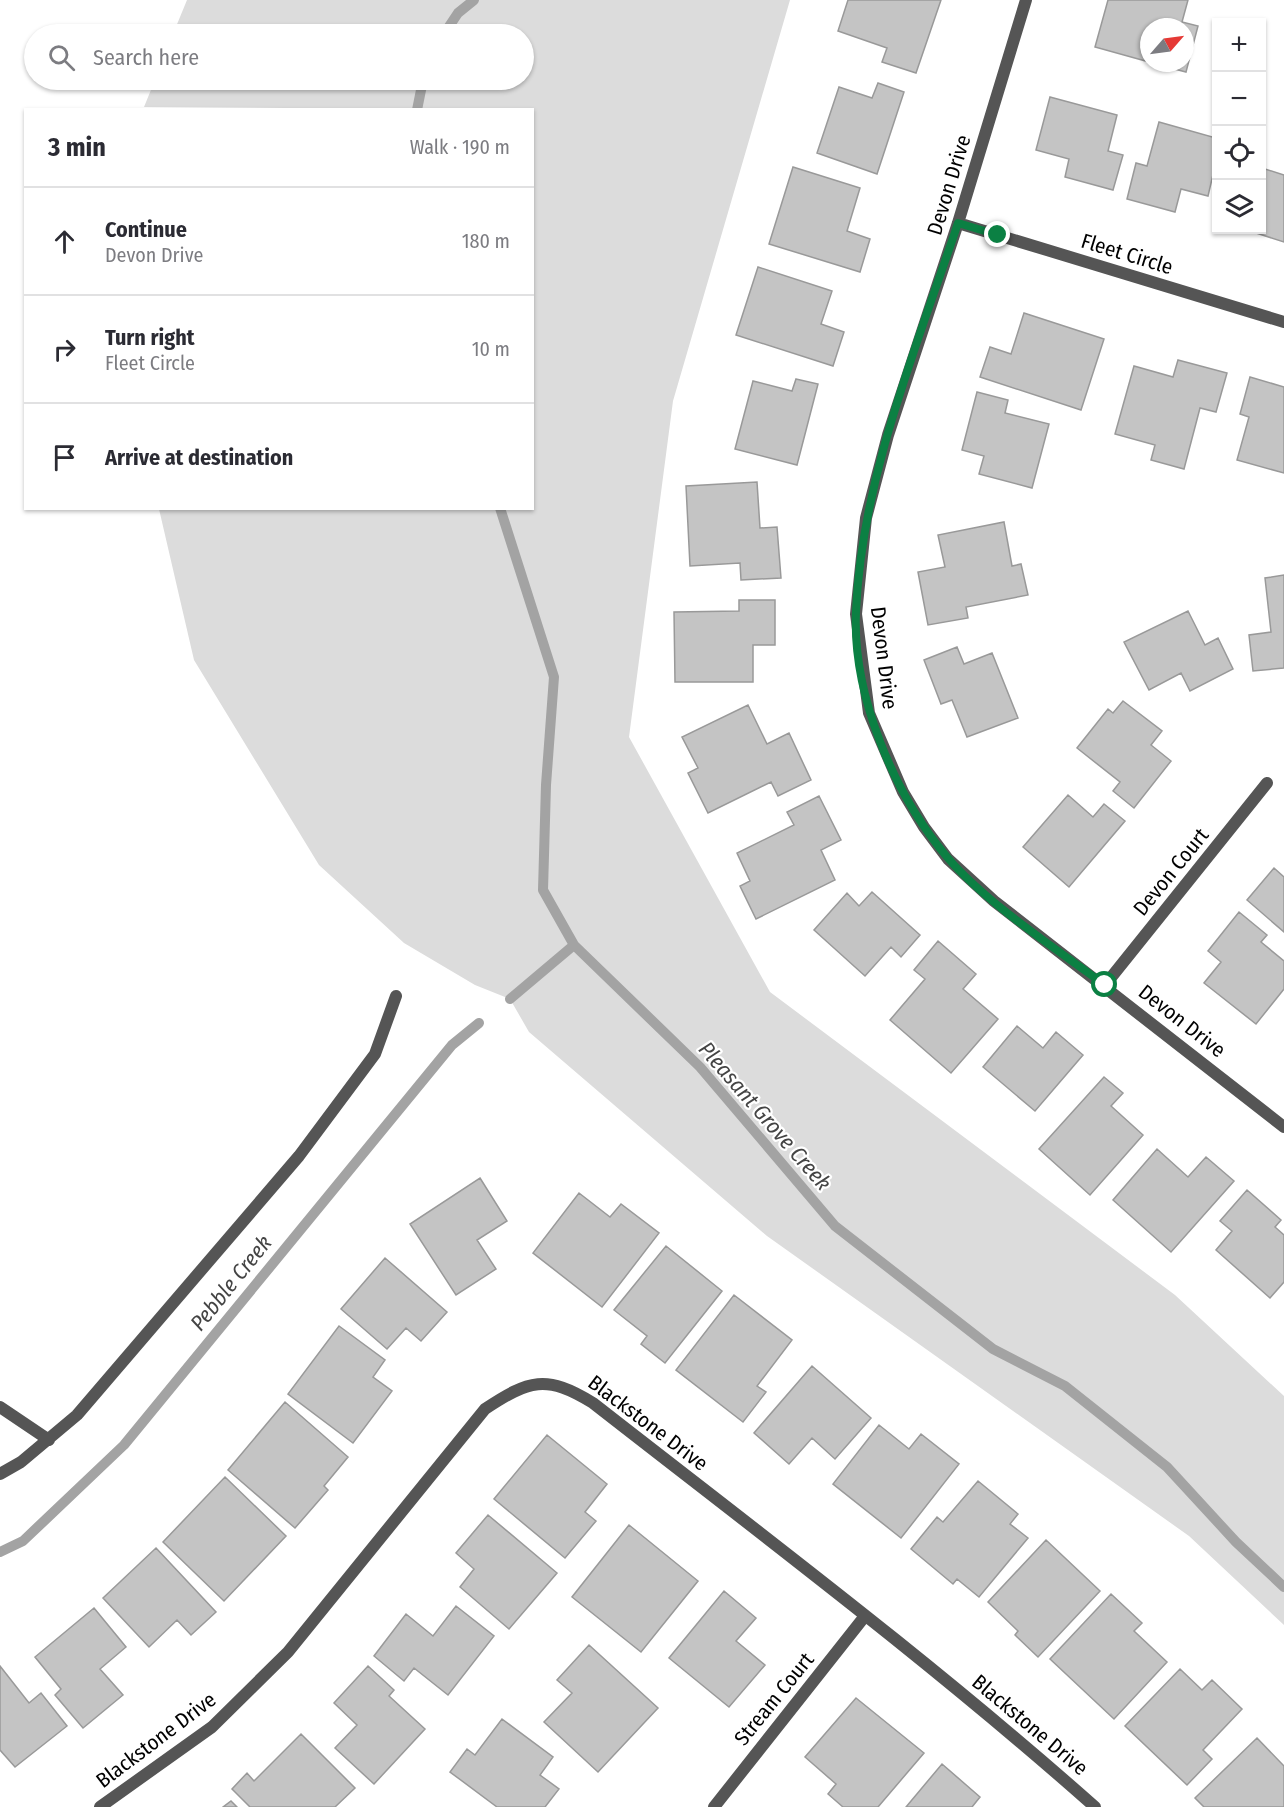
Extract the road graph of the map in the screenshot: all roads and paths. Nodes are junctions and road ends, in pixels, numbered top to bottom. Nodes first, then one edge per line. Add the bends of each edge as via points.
1 (1026, 0) edge
2 (958, 223) junction
3 (1284, 322) edge
4 (1268, 783) dead end
5 (1105, 985) junction
6 (396, 996) dead end
7 (1284, 1127) edge
8 (0, 1407) edge
9 (50, 1440) junction
10 (0, 1474) edge
11 (865, 1616) junction
12 (100, 1807) edge
13 (714, 1807) edge
14 (1095, 1807) edge

1 - 2 street, Devon Drive
2 - 3 street, Fleet Circle
2 - 5 street, Devon Drive via 888,435 866,518 856,614 869,713 903,792 948,859 994,901
4 - 5 street, Devon Court
5 - 7 street, Devon Drive
6 - 9 street via 375,1054 299,1156 77,1415
8 - 9 street
9 - 10 street
11 - 12 street, Blackstone Drive via 593,1403 569,1388 543,1382 510,1393 485,1409 288,1652 212,1727
11 - 13 street, Stream Court
11 - 14 street, Blackstone Drive via 1022,1742

